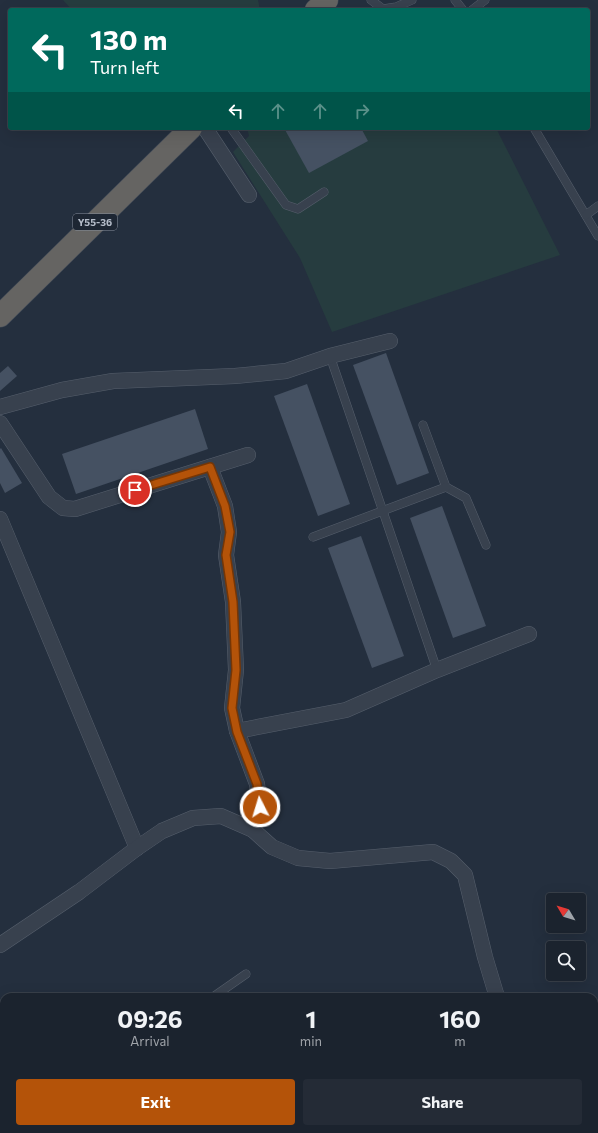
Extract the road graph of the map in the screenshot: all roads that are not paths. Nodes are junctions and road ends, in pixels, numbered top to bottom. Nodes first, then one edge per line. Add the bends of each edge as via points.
1 (327, 0) edge
2 (372, 0) edge
3 (412, 0) edge
4 (455, 0) edge
5 (485, 0) edge
6 (318, 8) edge
7 (382, 8) edge
8 (396, 8) edge
9 (461, 8) edge
10 (475, 8) edge
11 (189, 130) edge
12 (206, 130) edge
13 (232, 130) edge
14 (535, 130) edge
15 (324, 192) dead end
16 (249, 195) dead end
17 (598, 206) edge
18 (586, 215) junction
19 (598, 236) edge
20 (0, 316) edge
21 (390, 341) dead end
22 (330, 356) junction
23 (0, 407) edge
24 (0, 423) edge
25 (423, 426) dead end
26 (248, 455) dead end
27 (210, 467) junction
28 (446, 486) junction
29 (383, 511) junction
30 (0, 519) edge
31 (313, 537) dead end
32 (486, 545) dead end
33 (529, 634) dead end
34 (437, 670) junction
35 (237, 732) junction
36 (253, 830) junction
37 (137, 848) junction
38 (0, 946) edge
39 (246, 974) dead end
40 (220, 993) edge
41 (496, 993) edge

1 - 6 highway
2 - 7 lane
3 - 8 lane
4 - 9 lane
5 - 10 lane
11 - 20 highway, Y55-36
12 - 16 street
13 - 15 lane via 286,205 298,209
14 - 18 lane
17 - 18 lane
18 - 19 lane
21 - 22 street
22 - 23 street via 286,371 113,382 62,390
22 - 29 lane
24 - 27 street via 49,497 63,508 75,509
25 - 28 lane
26 - 27 street
27 - 35 street via 225,506 230,532 226,555 233,602 236,670 232,708
28 - 29 lane
28 - 32 lane via 466,498
29 - 31 lane
29 - 34 lane
30 - 37 street
33 - 34 street
34 - 35 street via 346,710
35 - 36 street via 257,784 260,807
36 - 37 street via 220,816 193,818 162,830
36 - 41 street via 272,847 298,858 330,860 433,852 451,861 466,875
37 - 38 street
39 - 40 lane

